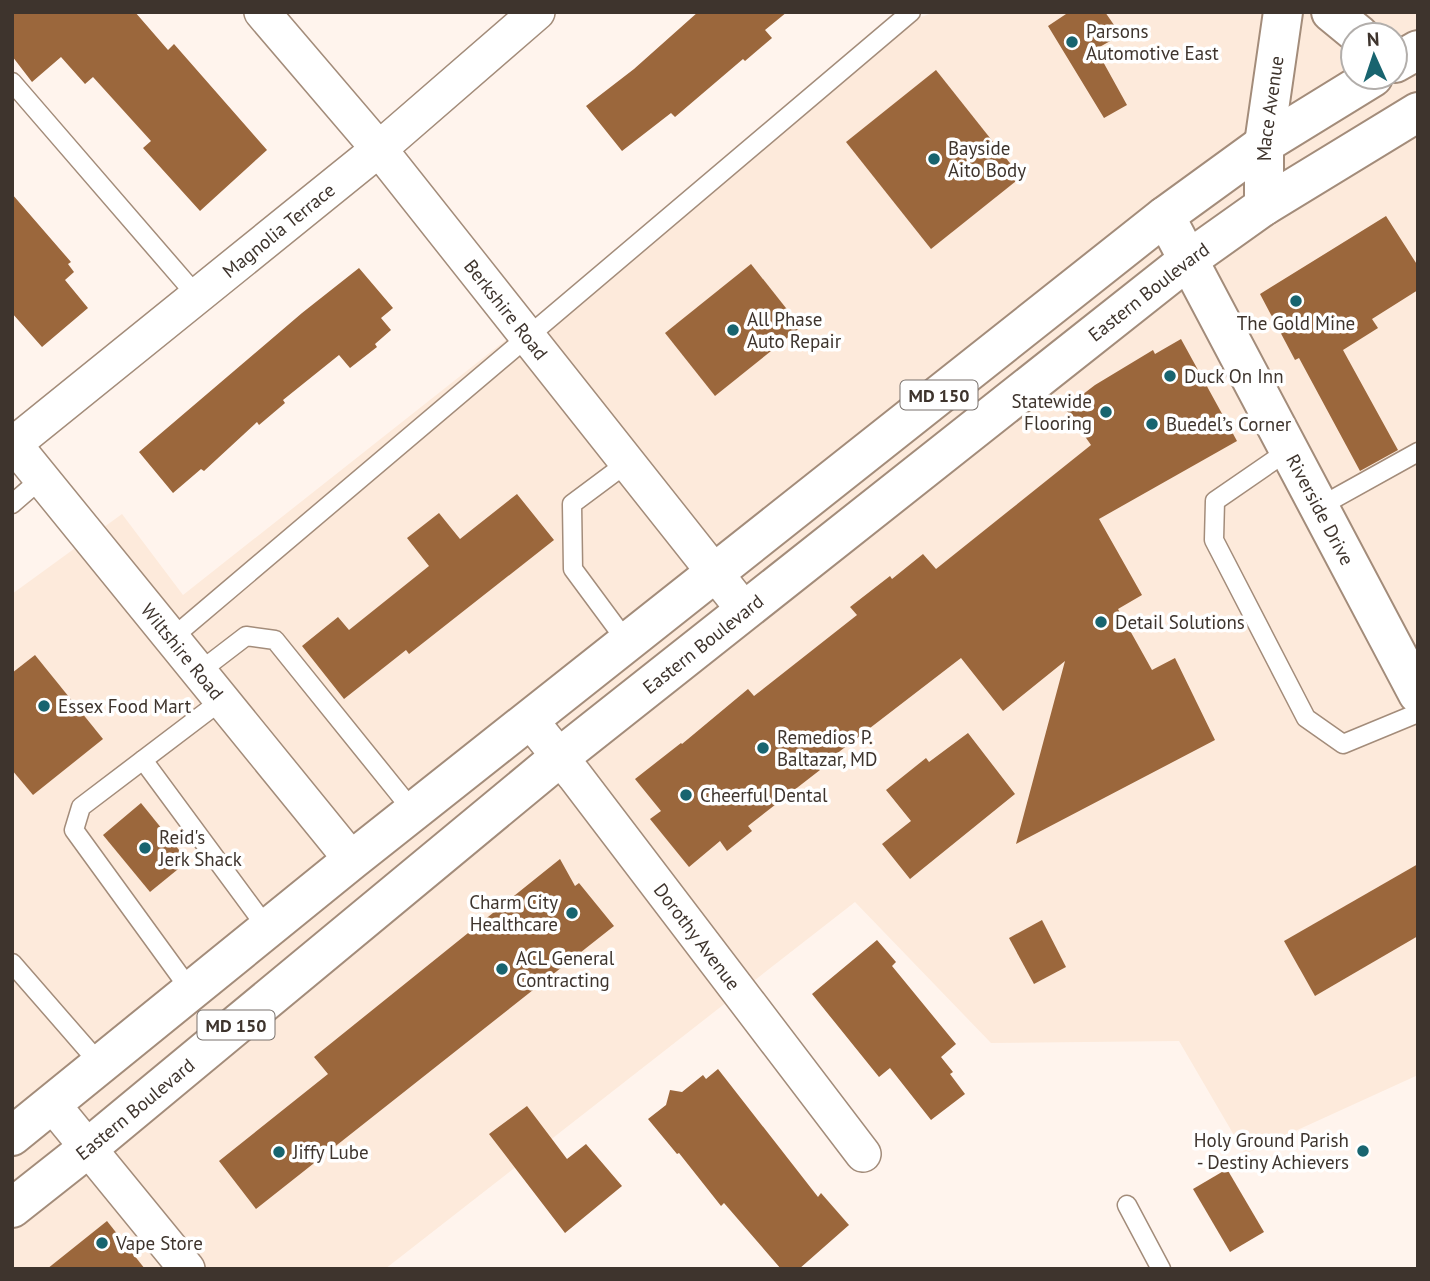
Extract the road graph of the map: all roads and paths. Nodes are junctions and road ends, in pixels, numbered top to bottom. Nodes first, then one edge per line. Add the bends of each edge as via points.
1 (262, 12) edge
2 (537, 12) edge
3 (911, 12) edge
4 (1283, 12) edge
5 (12, 82) edge
6 (1349, 91) edge
7 (1418, 112) edge
8 (1264, 144) junction
9 (379, 149) junction
10 (1264, 206) junction
11 (1165, 216) junction
12 (1188, 260) junction
13 (197, 296) junction
14 (527, 337) junction
15 (13, 443) edge
16 (1289, 450) junction
17 (1418, 452) edge
18 (627, 463) junction
19 (42, 478) junction
20 (12, 504) edge
21 (1319, 507) junction
22 (714, 573) junction
23 (745, 611) junction
24 (172, 638) junction
25 (627, 642) junction
26 (199, 672) junction
27 (1418, 694) edge
28 (222, 701) junction
29 (1418, 713) edge
30 (529, 719) junction
31 (560, 757) junction
32 (143, 760) junction
33 (413, 811) junction
34 (352, 860) junction
35 (384, 903) junction
36 (267, 928) junction
37 (12, 963) edge
38 (191, 991) junction
39 (100, 1064) junction
40 (52, 1104) junction
41 (12, 1136) edge
42 (88, 1148) junction
43 (863, 1154) dead end
44 (1127, 1205) dead end
45 (12, 1208) edge
46 (187, 1269) edge
47 (1161, 1269) edge

1 - 9 street, Berkshire Road
2 - 9 street, Magnolia Terrace
3 - 14 lane
4 - 8 main road, Mace Avenue
5 - 13 lane
6 - 8 main road, MD 150
7 - 10 main road, Eastern Boulevard / MD 150
8 - 10 main road, Mace Avenue
8 - 11 main road, MD 150
9 - 13 street, Magnolia Terrace
9 - 14 street, Berkshire Road
10 - 12 main road, Eastern Boulevard / MD 150
11 - 12 main road, Riverside Drive
11 - 22 main road, MD 150
12 - 16 main road, Riverside Drive
12 - 23 main road, Eastern Boulevard / MD 150
13 - 15 street, Magnolia Terrace
14 - 18 street, Berkshire Road
14 - 24 lane
15 - 19 street, Wiltshire Road
16 - 21 main road, Riverside Drive
16 - 29 lane via 1215,500 1214,540 1306,718 1342,744
17 - 21 lane
18 - 22 street, Berkshire Road
18 - 25 lane via 572,504 573,569
19 - 20 lane
19 - 24 street, Wiltshire Road
21 - 27 main road, Riverside Drive
22 - 23 street, Berkshire Road
22 - 25 main road, MD 150
23 - 31 main road, Eastern Boulevard / MD 150
24 - 26 street, Wiltshire Road
25 - 30 main road, MD 150
26 - 28 street, Wiltshire Road
26 - 33 lane via 246,636 275,640
28 - 32 lane
28 - 34 street, Wiltshire Road
30 - 31 street, Dorothy Avenue
30 - 33 main road, MD 150
31 - 35 main road, Eastern Boulevard / MD 150
31 - 43 street, Dorothy Avenue
32 - 36 lane
32 - 38 lane via 81,807 74,830
33 - 34 main road, MD 150
34 - 35 main road
34 - 36 main road, MD 150
35 - 42 main road, Eastern Boulevard / MD 150
36 - 38 main road, MD 150
37 - 39 lane
38 - 39 main road, MD 150
39 - 40 main road, MD 150
40 - 41 main road, MD 150
40 - 42 street
42 - 45 main road, Eastern Boulevard / MD 150
42 - 46 street
44 - 47 lane

